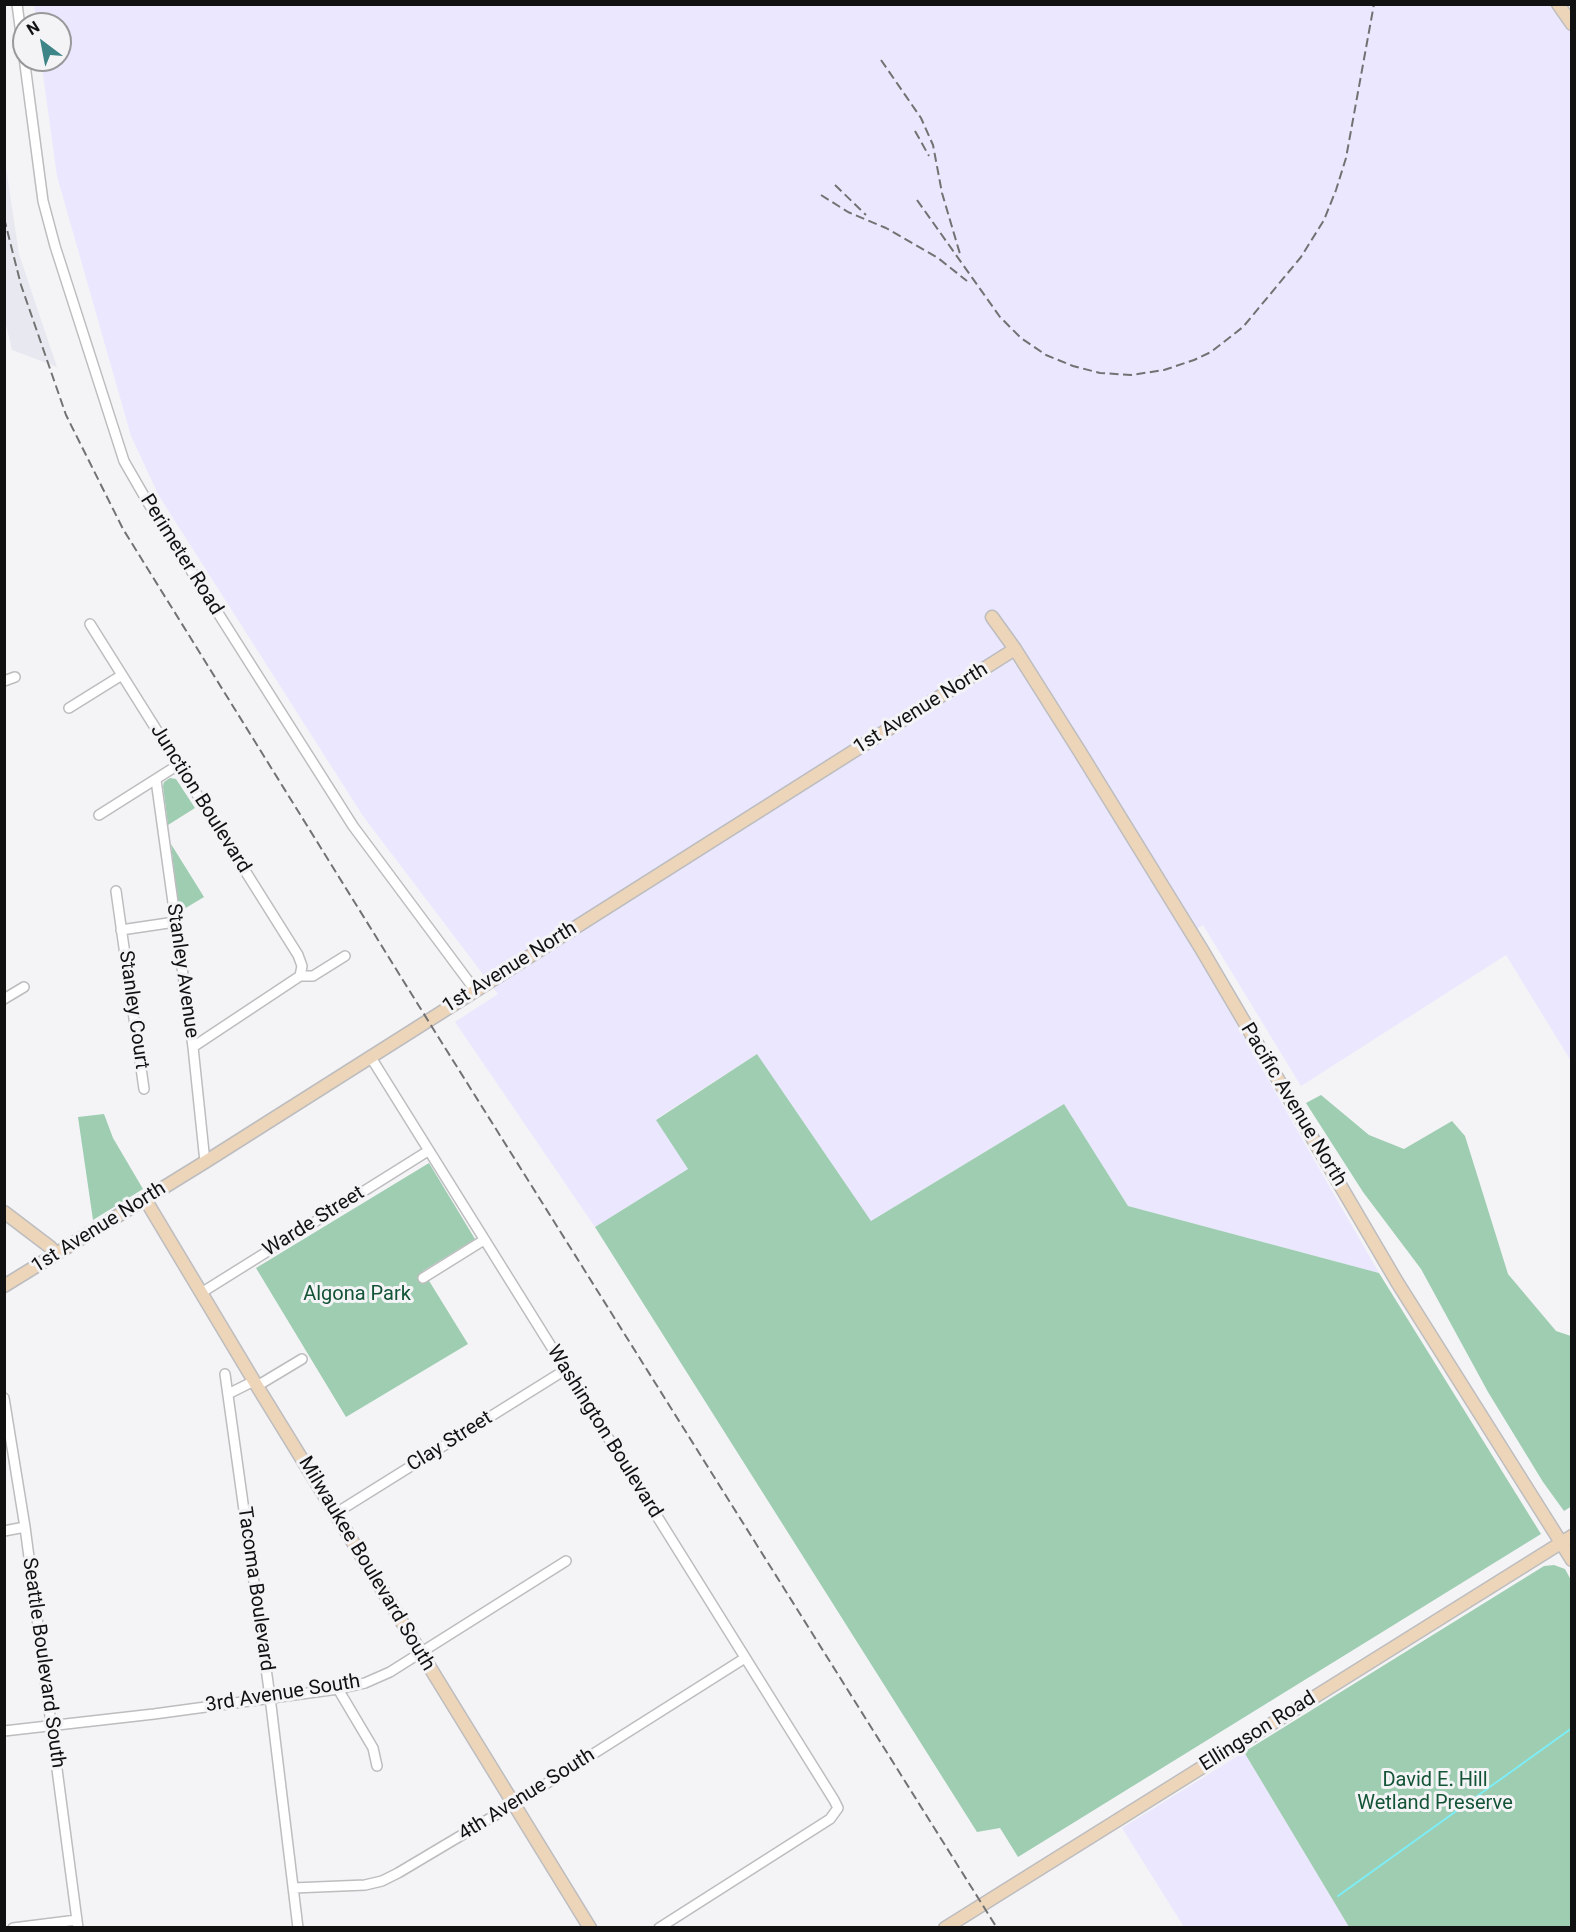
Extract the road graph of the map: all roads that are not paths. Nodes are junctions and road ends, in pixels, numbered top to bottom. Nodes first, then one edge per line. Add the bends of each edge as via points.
1 (17, 4) edge
2 (1558, 4) edge
3 (1572, 24) edge
4 (992, 617) dead end
5 (90, 624) dead end
6 (1015, 649) junction
7 (122, 675) junction
8 (15, 677) dead end
9 (4, 681) edge
10 (69, 708) dead end
11 (178, 765) junction
12 (156, 780) junction
13 (99, 815) dead end
14 (116, 891) dead end
15 (175, 922) junction
16 (121, 930) junction
17 (345, 956) dead end
18 (300, 976) junction
19 (24, 987) dead end
20 (475, 990) junction
21 (4, 999) edge
22 (193, 1047) junction
23 (370, 1056) junction
24 (144, 1089) dead end
25 (428, 1152) junction
26 (205, 1162) junction
27 (145, 1198) junction
28 (4, 1212) edge
29 (484, 1240) junction
30 (57, 1254) junction
31 (423, 1278) dead end
32 (4, 1286) edge
33 (201, 1293) junction
34 (302, 1359) dead end
35 (565, 1370) junction
36 (225, 1374) dead end
37 (256, 1384) junction
38 (228, 1394) junction
39 (4, 1398) edge
40 (336, 1513) junction
41 (25, 1527) junction
42 (4, 1531) edge
43 (1566, 1539) edge
44 (1572, 1560) edge
45 (566, 1561) dead end
46 (421, 1652) junction
47 (745, 1658) junction
48 (338, 1689) junction
49 (270, 1696) junction
50 (51, 1727) junction
51 (4, 1731) edge
52 (377, 1766) dead end
53 (514, 1804) junction
54 (294, 1888) junction
55 (78, 1924) edge
56 (13, 1928) edge
57 (298, 1928) edge
58 (590, 1928) edge
59 (659, 1928) edge
60 (945, 1928) edge

1 - 20 street, Perimeter Road via 43,201 124,461 353,826
2 - 3 street
4 - 6 street, Pacific Avenue North
5 - 7 street, Junction Boulevard
6 - 20 street, 1st Avenue North
6 - 43 street, Pacific Avenue North via 1202,950 1397,1282
7 - 10 street
7 - 11 street, Junction Boulevard
8 - 9 street
11 - 12 street
11 - 18 street, Junction Boulevard via 298,955
12 - 13 street
12 - 15 street, Stanley Avenue
14 - 16 street, Stanley Court
15 - 16 street, Stanley Court
15 - 22 street, Stanley Avenue
16 - 24 street, Stanley Court
17 - 18 street via 313,975
18 - 22 street
19 - 21 street
20 - 23 street, 1st Avenue North
22 - 26 street, Stanley Avenue
23 - 25 street, Washington Boulevard
23 - 26 street, 1st Avenue North
25 - 29 street, Washington Boulevard
25 - 33 street, Warde Street
26 - 27 street, 1st Avenue North
27 - 30 street, 1st Avenue North
27 - 33 street, Milwaukee Boulevard South
28 - 30 street
29 - 31 street
29 - 35 street, Washington Boulevard
30 - 32 street, 1st Avenue North
33 - 37 street, Milwaukee Boulevard South
34 - 37 street
35 - 40 street, Clay Street
35 - 47 street, Washington Boulevard
36 - 38 street, Tacoma Boulevard
37 - 38 street
37 - 40 street, Milwaukee Boulevard South
38 - 49 street, Tacoma Boulevard
39 - 41 street, Seattle Boulevard South
40 - 46 street, Milwaukee Boulevard South
41 - 42 street
41 - 50 street, Seattle Boulevard South
43 - 44 street, Pacific Avenue North
43 - 60 street, Ellingson Road
45 - 46 street, 3rd Avenue South
46 - 48 street, 3rd Avenue South via 378,1678
46 - 53 street, Milwaukee Boulevard South
47 - 53 street, 4th Avenue South
47 - 59 street, Washington Boulevard via 838,1808 830,1820
48 - 49 street, 3rd Avenue South
48 - 52 street via 373,1748
49 - 50 street, 3rd Avenue South
49 - 54 street, Tacoma Boulevard
50 - 51 street, 3rd Avenue South
50 - 55 street, Seattle Boulevard South
53 - 54 street, 4th Avenue South via 382,1881 349,1887
53 - 58 street, Milwaukee Boulevard South
54 - 57 street, Tacoma Boulevard
55 - 56 street

